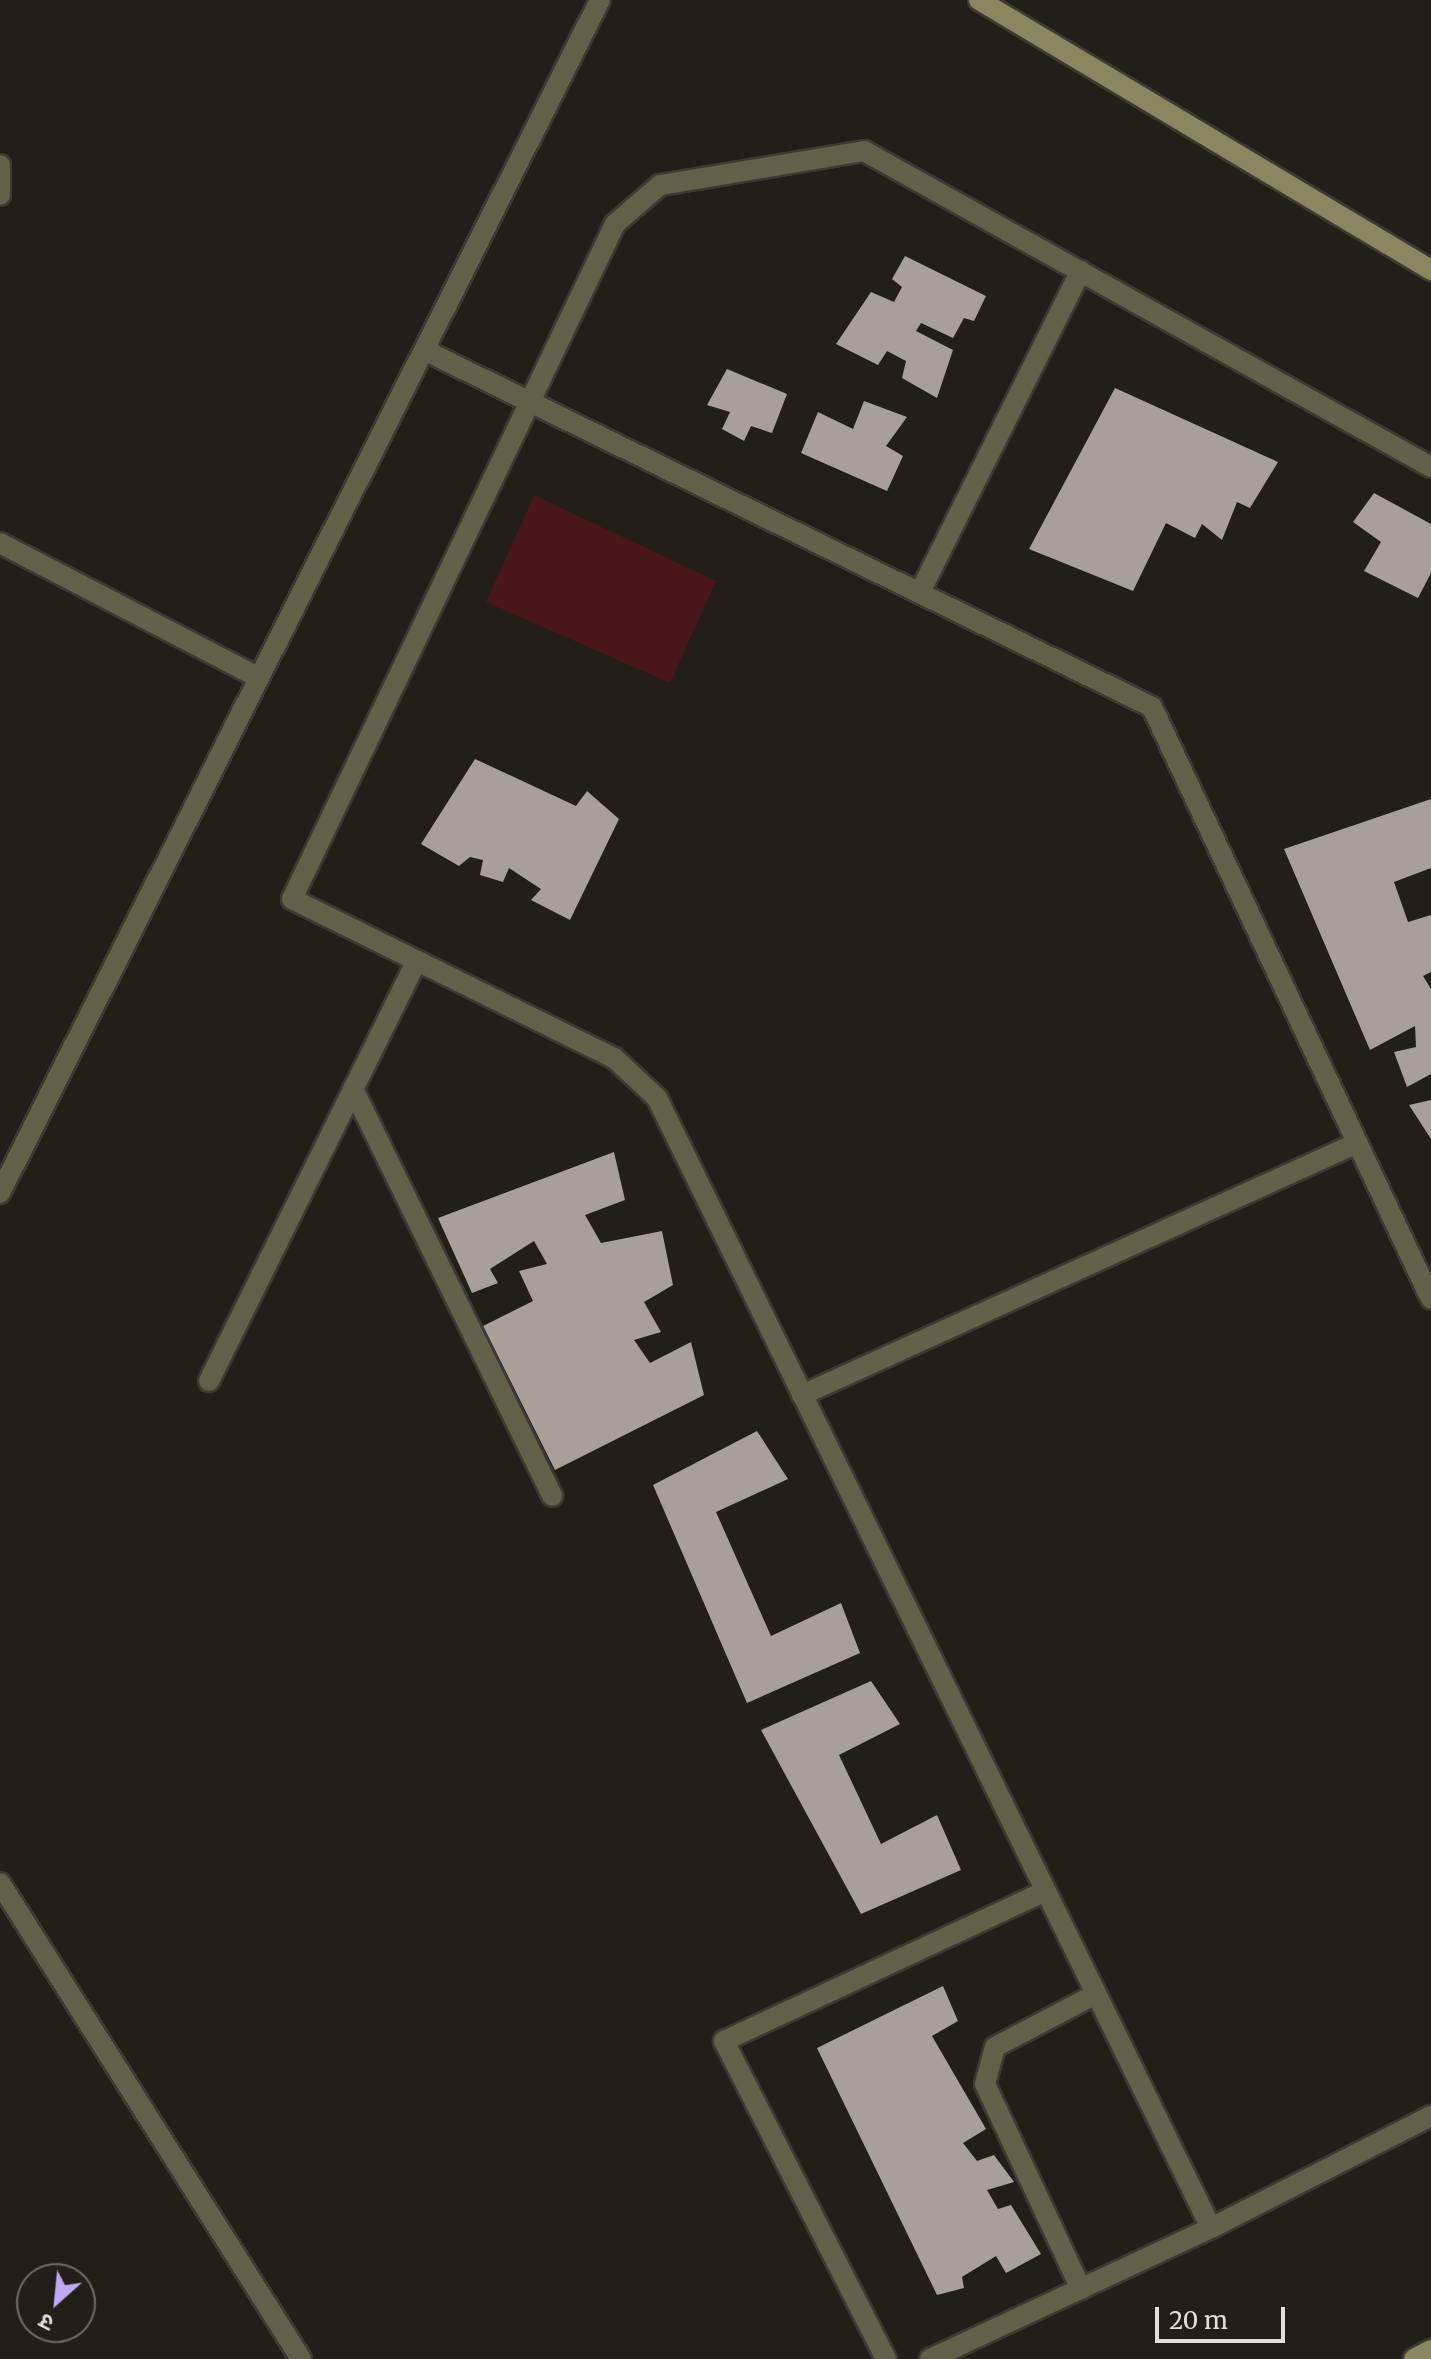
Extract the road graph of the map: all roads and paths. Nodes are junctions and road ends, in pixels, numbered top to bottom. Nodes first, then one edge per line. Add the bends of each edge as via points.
1 (600, 0) edge
2 (979, 0) edge
3 (0, 165) edge
4 (0, 195) edge
5 (1431, 270) edge
6 (1081, 271) junction
7 (424, 350) junction
8 (526, 400) junction
9 (1431, 467) edge
10 (0, 543) edge
11 (920, 592) junction
12 (259, 678) junction
13 (417, 961) junction
14 (353, 1089) junction
15 (1357, 1143) junction
16 (0, 1193) edge
17 (1431, 1299) edge
18 (209, 1381) dead end
19 (802, 1395) junction
20 (552, 1496) dead end
21 (0, 1883) edge
22 (1046, 1891) junction
23 (1096, 1994) junction
24 (1431, 2116) edge
25 (1211, 2228) junction
26 (1081, 2289) junction
27 (1431, 2350) edge
28 (301, 2359) edge
29 (886, 2359) edge
30 (930, 2359) edge
31 (1414, 2359) edge

1 - 7 street
2 - 5 street
3 - 4 street
6 - 8 street via 864,151 660,185 615,224
6 - 9 street
6 - 11 street
7 - 8 street
7 - 12 street
8 - 11 street
8 - 13 street via 292,899
10 - 12 street
11 - 15 street via 1152,707
12 - 16 street
13 - 14 street
13 - 19 street via 614,1058 657,1098
14 - 18 street
14 - 20 street
15 - 17 street
15 - 19 street
19 - 22 street
21 - 28 street
22 - 23 street
22 - 29 street via 724,2041
23 - 25 street
23 - 26 street via 995,2047 985,2084
24 - 25 street
25 - 26 street
26 - 30 street
27 - 31 street

